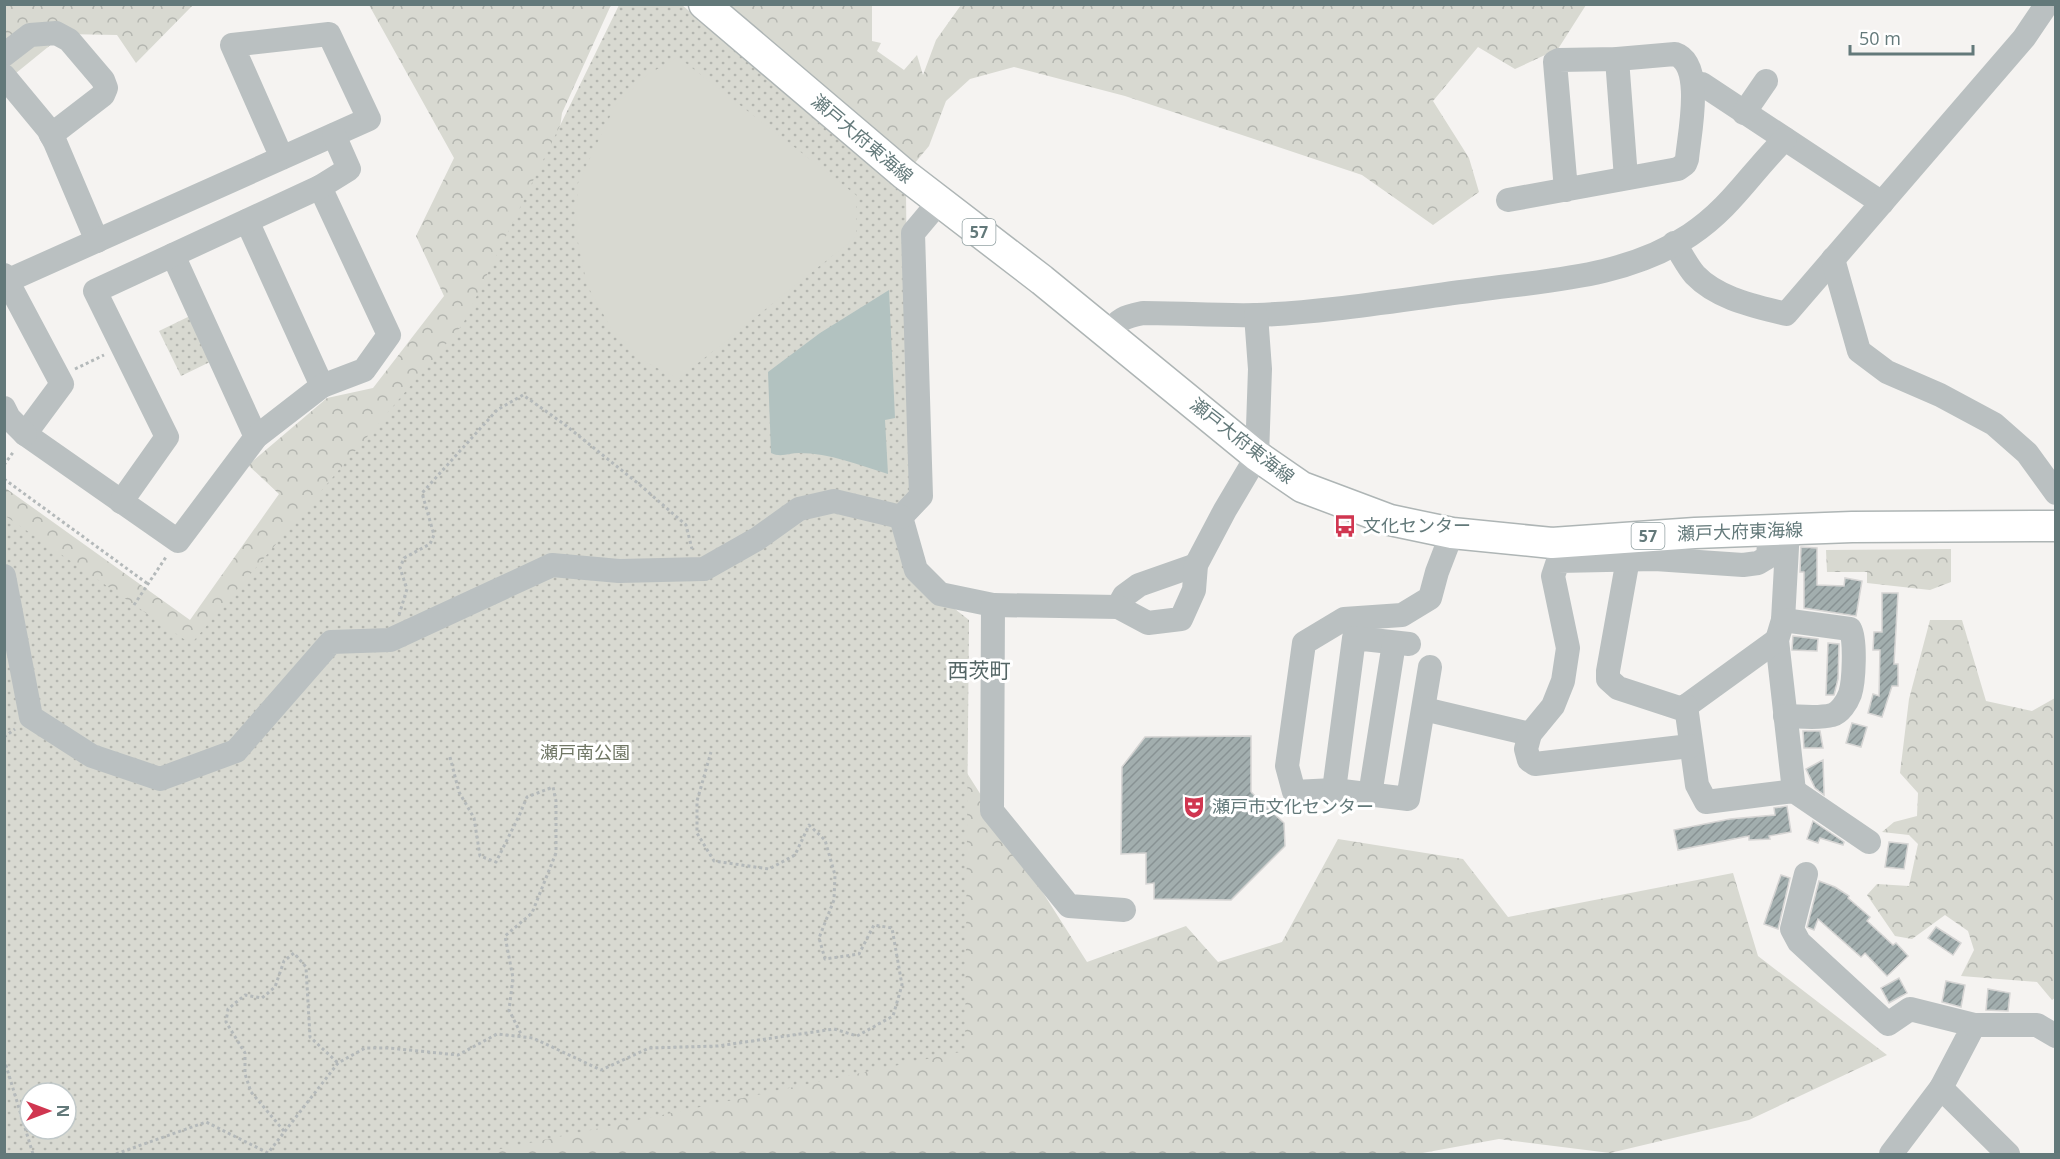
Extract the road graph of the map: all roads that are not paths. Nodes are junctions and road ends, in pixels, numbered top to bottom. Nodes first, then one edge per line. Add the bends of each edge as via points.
1 (704, 4) edge
2 (2047, 4) edge
3 (4, 55) edge
4 (1617, 59) junction
5 (4, 76) edge
6 (1766, 81) dead end
7 (1694, 84) junction
8 (1744, 112) junction
9 (51, 135) junction
10 (334, 135) junction
11 (1785, 139) junction
12 (282, 158) junction
13 (1626, 178) junction
14 (320, 187) junction
15 (1566, 190) junction
16 (1508, 200) dead end
17 (939, 202) junction
18 (1882, 203) junction
19 (247, 221) junction
20 (97, 241) junction
21 (1674, 243) junction
22 (172, 255) junction
23 (1833, 259) junction
24 (7, 277) edge
25 (1256, 315) junction
26 (1108, 334) junction
27 (322, 386) junction
28 (4, 408) edge
29 (25, 434) junction
30 (256, 437) junction
31 (1257, 456) junction
32 (2055, 492) edge
33 (121, 502) junction
34 (901, 517) junction
35 (2055, 526) edge
36 (1779, 530) junction
37 (1452, 533) junction
38 (1628, 559) junction
39 (1196, 565) junction
40 (4, 576) edge
41 (993, 605) junction
42 (1118, 608) junction
43 (1780, 630) junction
44 (1430, 667) dead end
45 (1686, 706) junction
46 (1424, 709) junction
47 (1785, 716) junction
48 (1530, 734) junction
49 (1690, 746) junction
50 (1334, 790) junction
51 (1794, 791) junction
52 (1370, 795) junction
53 (1869, 842) dead end
54 (1806, 874) dead end
55 (1124, 910) dead end
56 (1974, 1025) junction
57 (2055, 1036) edge
58 (1941, 1088) junction
59 (1891, 1155) edge
60 (2008, 1155) edge

1 - 17 main road, 瀬戸大府東海線 / 57
2 - 18 street via 2024,38
3 - 9 street via 30,35 56,33 69,40 103,80 103,95
4 - 7 street via 1675,54 1688,64
4 - 13 street
4 - 15 street via 1556,62
5 - 9 street
6 - 8 street
7 - 8 street via 1702,84
7 - 13 street via 1685,164 1678,169
8 - 11 street
9 - 20 street
10 - 12 street
10 - 12 street via 369,119 329,34 232,45
10 - 14 street via 349,169
11 - 18 street
11 - 21 street via 1720,213
12 - 20 street
13 - 15 street
14 - 19 street
14 - 27 street via 389,335 364,370
15 - 16 street
17 - 26 main road, 瀬戸大府東海線 / 57
17 - 34 street via 913,233 921,496
18 - 23 street
19 - 22 street
19 - 27 street
20 - 24 street
21 - 23 street via 1695,275 1726,296 1786,314
21 - 25 street via 1619,269 1339,309
22 - 30 street
22 - 33 street via 94,291 167,437
23 - 32 street via 1859,351 1887,372 1994,424 2027,453
24 - 29 street via 62,384
25 - 26 street via 1143,313 1116,322
25 - 31 street via 1260,369
26 - 31 main road, 瀬戸大府東海線 / 57
27 - 30 street
28 - 29 street
29 - 33 street
30 - 33 street via 178,541
31 - 37 main road, 瀬戸大府東海線 / 57 via 1302,487 1390,520
31 - 39 street
34 - 40 street via 834,501 799,509 758,539 704,569 620,571 552,565 390,640 331,642 236,751 160,779 92,756 31,717
34 - 41 street via 916,570 940,594
35 - 36 main road, 瀬戸大府東海線 / 57
36 - 37 main road, 瀬戸大府東海線 / 57 via 1552,543
36 - 38 street via 1768,557 1758,563
36 - 43 street
37 - 50 street via 1430,598 1402,615 1344,619 1304,643 1287,766 1294,792
38 - 45 street via 1608,679 1618,688 1679,708
38 - 48 street via 1558,561 1553,576 1568,648 1563,681 1553,706
39 - 42 street via 1139,585 1124,596
39 - 42 street via 1194,590 1181,619 1148,623
41 - 42 street
41 - 55 street via 993,811 1069,906
43 - 45 street
43 - 47 street
43 - 47 street via 1850,629 1853,634 1850,695 1840,711 1831,715
44 - 46 street
45 - 49 street
46 - 48 street
46 - 52 street via 1408,799
47 - 51 street
48 - 49 street via 1526,749 1529,760 1535,764
49 - 51 street via 1697,785 1706,802
50 - 52 street
50 - 52 street via 1354,638 1402,643
51 - 53 street
54 - 56 street via 1792,929 1799,942 1888,1024 1910,1009
56 - 57 street via 2037,1025
56 - 58 street
58 - 59 street
58 - 60 street

